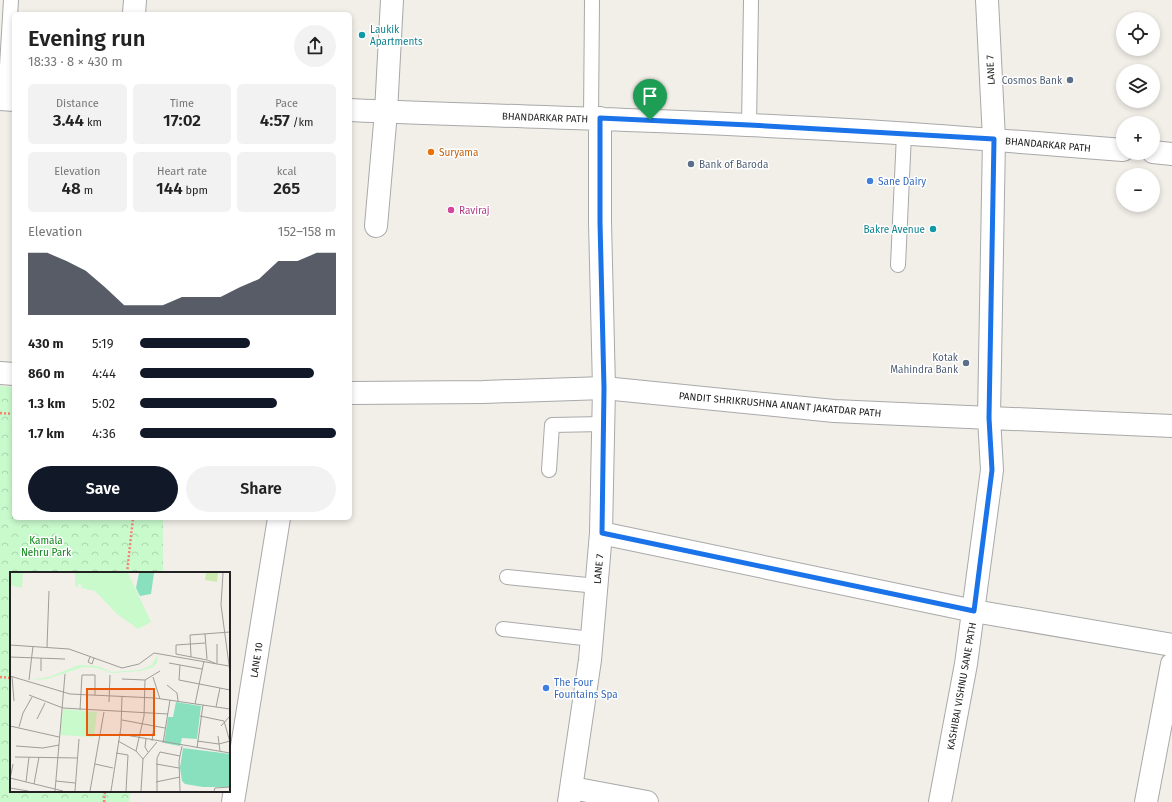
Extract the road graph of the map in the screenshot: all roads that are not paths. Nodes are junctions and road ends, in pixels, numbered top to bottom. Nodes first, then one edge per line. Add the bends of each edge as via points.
1 (11, 0) edge
2 (135, 0) edge
3 (392, 0) edge
4 (987, 0) edge
5 (592, 1) dead end
6 (751, 1) dead end
7 (134, 12) edge
8 (6, 99) edge
9 (352, 110) edge
10 (386, 112) junction
11 (596, 118) junction
12 (749, 125) junction
13 (904, 134) junction
14 (994, 139) junction
15 (1116, 149) edge
16 (1160, 153) edge
17 (1172, 154) edge
18 (376, 226) dead end
19 (898, 265) dead end
20 (0, 373) edge
21 (12, 374) edge
22 (604, 388) junction
23 (352, 393) edge
24 (989, 418) junction
25 (603, 424) junction
26 (1172, 426) edge
27 (549, 470) dead end
28 (279, 520) edge
29 (602, 533) junction
30 (507, 576) dead end
31 (597, 586) junction
32 (974, 611) junction
33 (503, 629) dead end
34 (592, 639) junction
35 (1172, 645) edge
36 (1172, 664) edge
37 (570, 795) edge
38 (233, 802) edge
39 (647, 802) edge
40 (940, 802) edge
41 (1146, 802) edge

1 - 8 lane
2 - 7 street
3 - 10 street
4 - 14 street, LANE 7
5 - 11 lane
6 - 12 lane
9 - 10 street, BHANDARKAR PATH
10 - 11 street, BHANDARKAR PATH
10 - 18 street
11 - 12 street, BHANDARKAR PATH
11 - 22 street, LANE 7
12 - 13 street, BHANDARKAR PATH
13 - 14 street, BHANDARKAR PATH
13 - 19 lane
14 - 15 street, BHANDARKAR PATH
14 - 24 street, KASHIBAI VISHNU SANE PATH
16 - 17 street
20 - 21 street
22 - 23 street, PANDIT SHRIKRUSHNA ANANT JAKATDAR PATH
22 - 24 street, PANDIT SHRIKRUSHNA ANANT JAKATDAR PATH via 834,411
22 - 25 street, LANE 7
24 - 26 street, PANDIT SHRIKRUSHNA ANANT JAKATDAR PATH
24 - 32 street, KASHIBAI VISHNU SANE PATH via 992,470
25 - 27 lane via 552,425
25 - 29 street, LANE 7
28 - 38 street, LANE 10
29 - 31 street, LANE 7
29 - 32 street
30 - 31 lane
31 - 34 street, LANE 7
32 - 35 street
32 - 40 street, KASHIBAI VISHNU SANE PATH
33 - 34 lane
34 - 37 street, LANE 7
36 - 41 street
37 - 39 street

